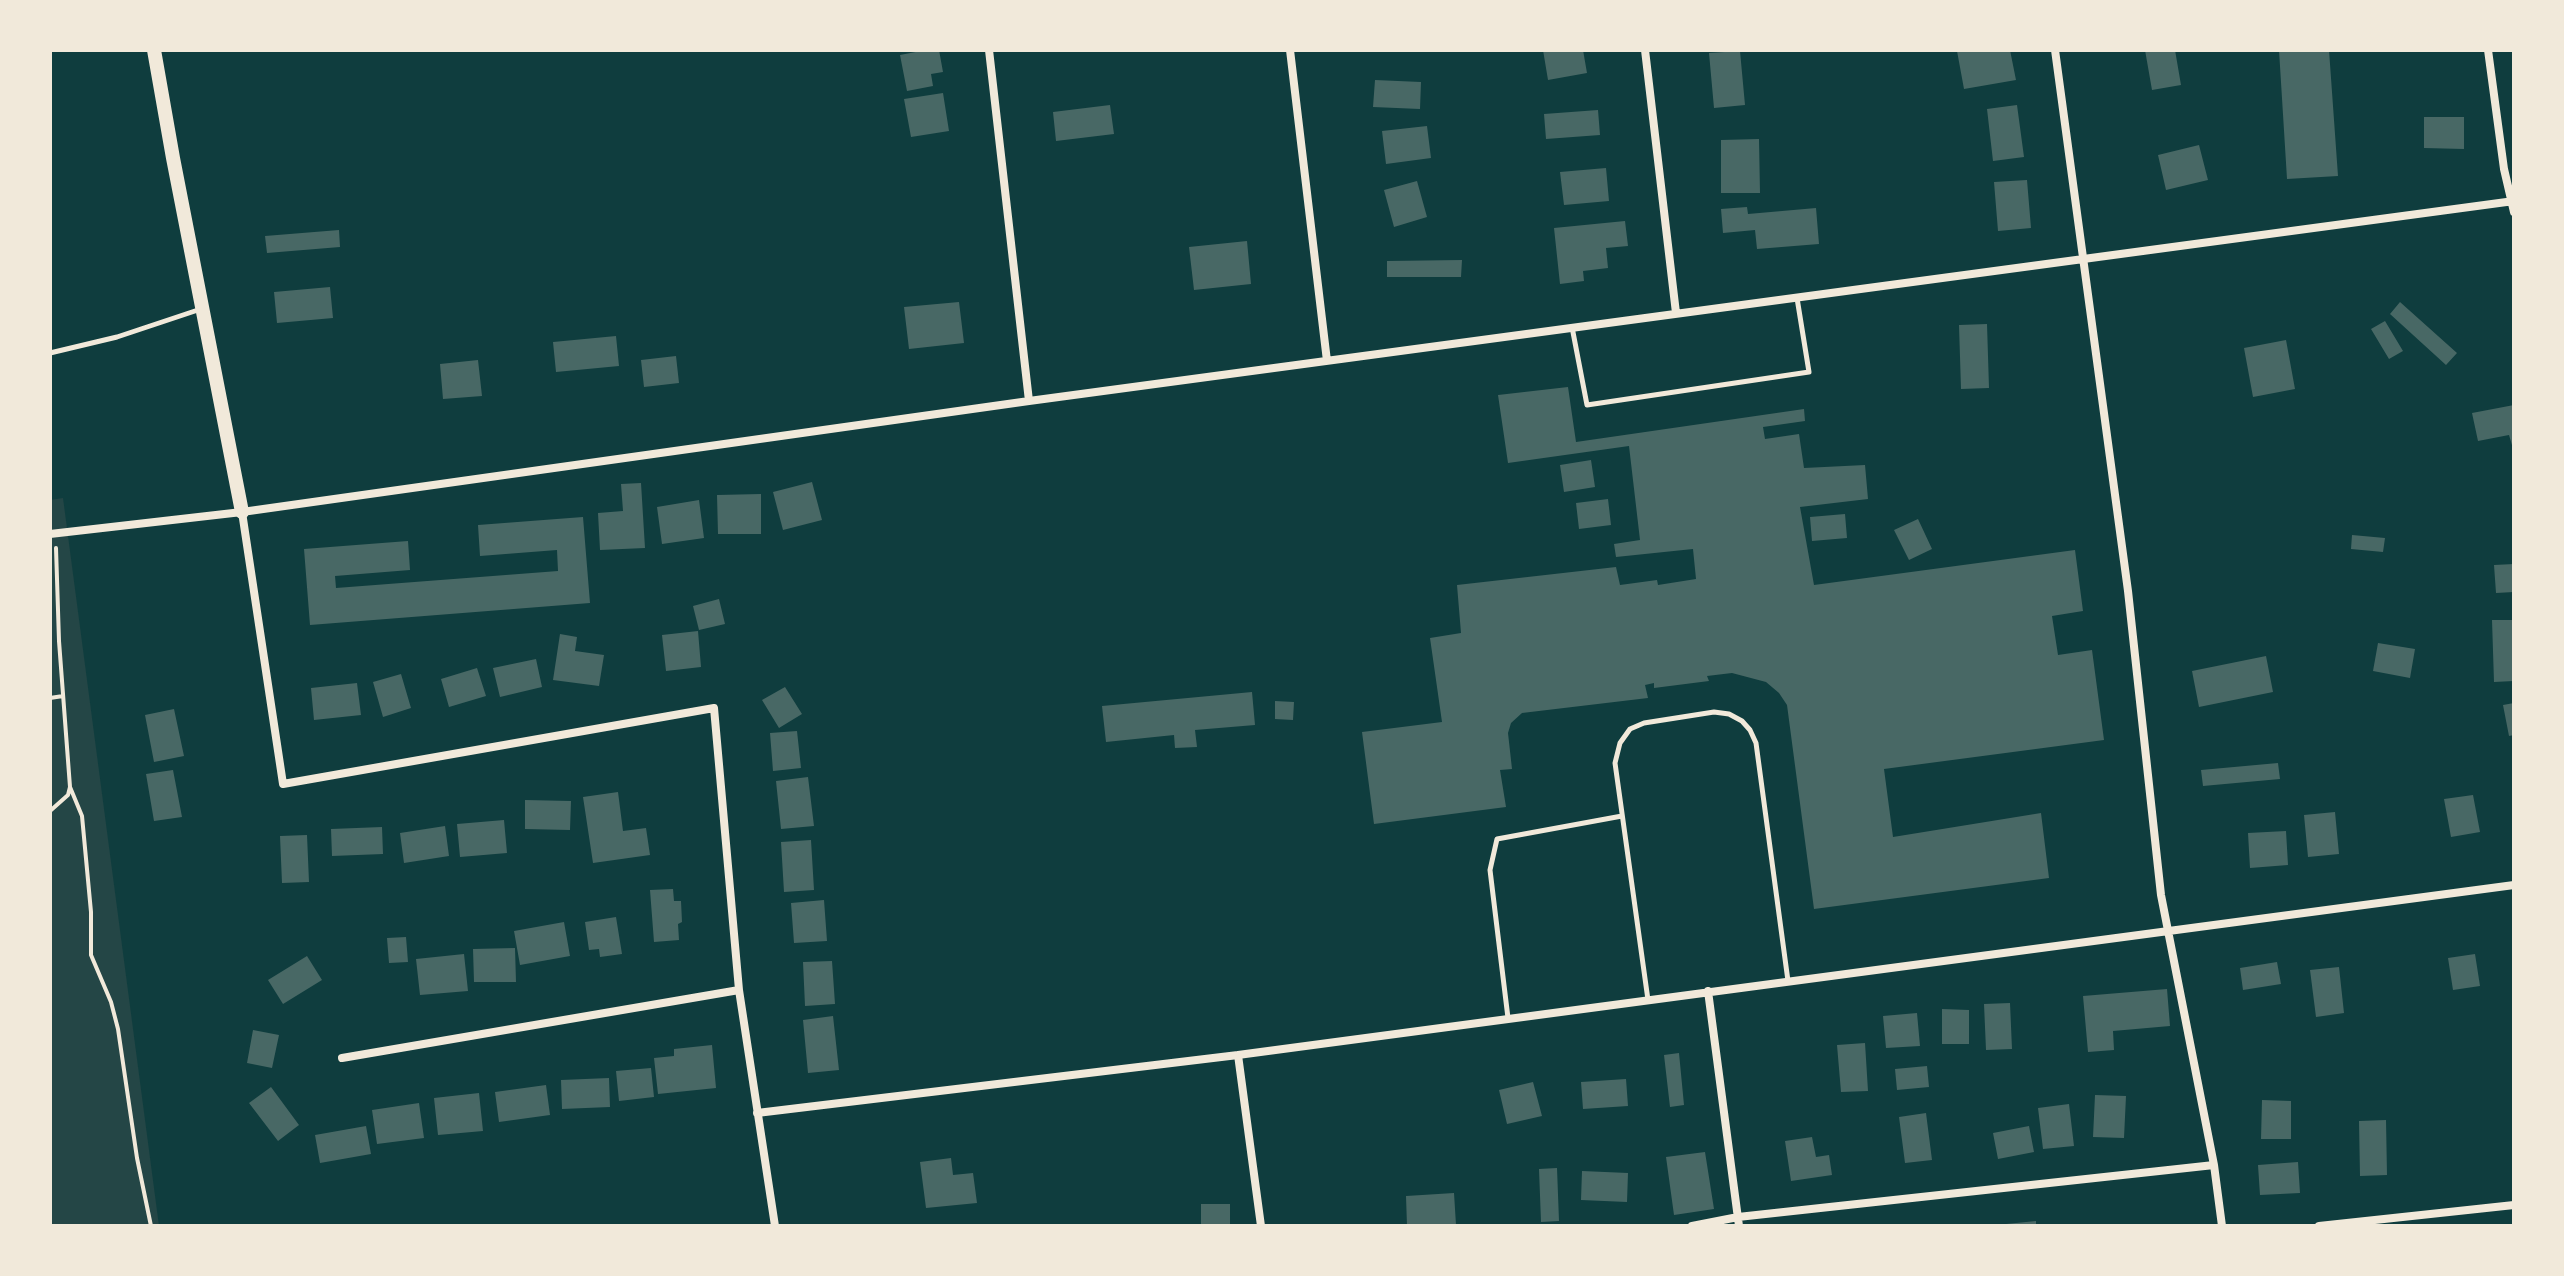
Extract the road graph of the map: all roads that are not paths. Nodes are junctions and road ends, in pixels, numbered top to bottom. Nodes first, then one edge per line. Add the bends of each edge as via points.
1 (154, 50) edge
2 (989, 50) edge
3 (1290, 50) edge
4 (1645, 50) edge
5 (2055, 50) edge
6 (2488, 50) edge
7 (2513, 201) edge
8 (2514, 212) edge
9 (2082, 259) junction
10 (1797, 297) junction
11 (202, 308) junction
12 (1676, 313) junction
13 (1572, 327) junction
14 (50, 353) edge
15 (1327, 361) junction
16 (1029, 401) junction
17 (242, 512) junction
18 (52, 534) edge
19 (1622, 816) junction
20 (2514, 885) edge
21 (2170, 931) junction
22 (1788, 981) junction
23 (739, 990) junction
24 (1708, 991) junction
25 (1648, 1000) junction
26 (1508, 1018) junction
27 (1238, 1055) junction
28 (342, 1058) dead end
29 (757, 1113) junction
30 (2214, 1165) junction
31 (2514, 1205) edge
32 (1738, 1222) edge
33 (775, 1226) edge
34 (1261, 1226) edge
35 (1692, 1226) edge
36 (2222, 1226) edge
37 (2319, 1226) edge

1 - 11 street
2 - 16 street
3 - 15 street
4 - 12 street
5 - 9 street
6 - 7 street
7 - 8 street
7 - 9 street
9 - 10 street
9 - 21 street via 2128,591 2161,895
10 - 12 street
10 - 13 lane via 1809,372 1587,405
11 - 14 lane
11 - 17 street
12 - 13 street
13 - 15 street
15 - 16 street
16 - 17 street
17 - 18 street
17 - 23 street via 283,784 714,708
19 - 22 lane via 1615,763 1630,729 1714,712 1742,721 1756,743
19 - 25 lane
19 - 26 lane via 1497,839 1490,870
20 - 21 street
21 - 22 street
21 - 30 street
22 - 24 street
23 - 28 street
23 - 29 street
24 - 25 street
24 - 32 street
25 - 26 street
26 - 27 street
27 - 29 street
27 - 34 street
29 - 33 street
30 - 32 street
30 - 36 street
31 - 37 street
32 - 35 street

